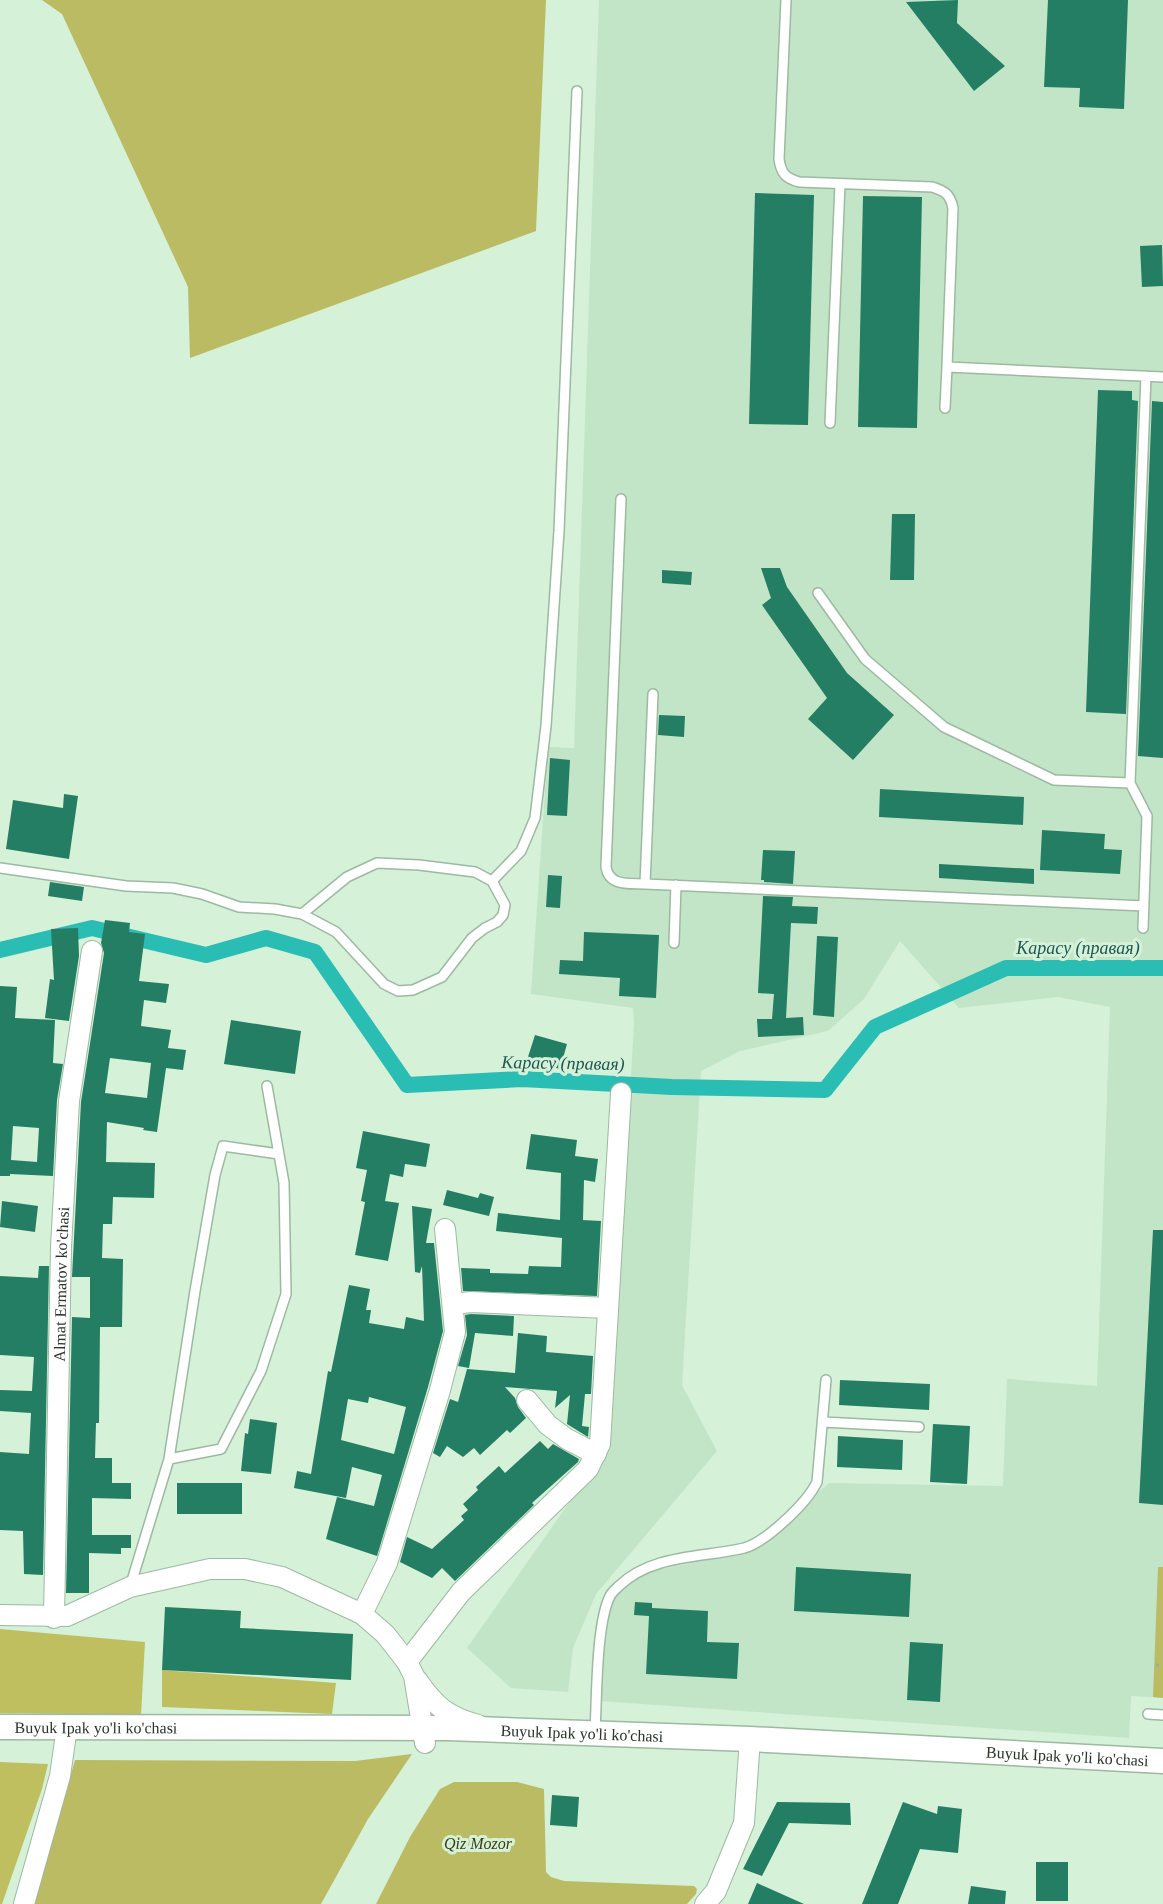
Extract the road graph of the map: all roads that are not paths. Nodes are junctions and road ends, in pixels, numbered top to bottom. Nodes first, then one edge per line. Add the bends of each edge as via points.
1 (786, 0) edge
2 (577, 92) dead end
3 (840, 183) junction
4 (947, 367) junction
5 (1146, 376) junction
6 (1163, 377) edge
7 (945, 408) dead end
8 (830, 423) dead end
9 (621, 499) dead end
10 (818, 593) dead end
11 (653, 694) dead end
12 (1130, 783) junction
13 (0, 868) edge
14 (492, 882) junction
15 (645, 884) junction
16 (676, 885) junction
17 (1144, 906) junction
18 (302, 914) junction
19 (1143, 928) dead end
20 (674, 943) dead end
21 (92, 951) dead end
22 (267, 1086) dead end
23 (621, 1093) dead end
24 (279, 1154) junction
25 (445, 1229) dead end
26 (454, 1304) junction
27 (608, 1308) junction
28 (826, 1380) dead end
29 (527, 1400) dead end
30 (823, 1422) junction
31 (919, 1427) dead end
32 (596, 1454) junction
33 (169, 1459) junction
34 (130, 1587) junction
35 (362, 1614) junction
36 (0, 1615) edge
37 (54, 1617) junction
38 (411, 1669) junction
39 (1148, 1714) dead end
40 (1163, 1715) edge
41 (0, 1727) edge
42 (498, 1730) junction
43 (595, 1734) junction
44 (66, 1735) junction
45 (424, 1736) junction
46 (0, 1742) edge
47 (749, 1746) junction
48 (1163, 1761) edge
49 (1163, 1776) edge
50 (24, 1904) edge
51 (705, 1904) edge

1 - 3 lane via 781,171 799,182
2 - 14 lane via 560,531 546,726 535,818 521,851
3 - 4 lane via 932,188 951,197
3 - 8 lane
4 - 5 lane
4 - 7 lane
5 - 6 lane
5 - 12 lane
9 - 15 lane via 606,867 613,880
10 - 12 lane via 865,659 944,727 1054,780
11 - 15 lane
12 - 17 lane via 1147,816
13 - 18 lane via 126,886 173,888 239,907
14 - 18 lane via 475,872 377,863 347,876
14 - 18 lane via 505,905 503,915 472,939 442,977 413,990 398,991 384,984 336,932
15 - 16 lane
16 - 17 lane
16 - 20 lane
17 - 19 lane
21 - 37 street, Almat Ermatov ko'chasi via 69,1101 61,1247
22 - 24 lane
23 - 27 street
24 - 33 lane via 284,1183 286,1294 261,1371 220,1449
24 - 33 lane via 222,1146
25 - 26 street
26 - 27 street
26 - 35 street via 455,1332 440,1390 387,1563
27 - 32 street via 600,1444
28 - 30 lane
29 - 32 street via 548,1425
30 - 31 lane
30 - 43 lane via 819,1470 812,1492 765,1539 745,1548 681,1557 632,1574 610,1594 602,1622
32 - 38 street via 588,1468 461,1592
33 - 34 lane
34 - 35 street, Buyuk Ipak yo'li ko'chasi via 210,1569 257,1570 282,1577
34 - 37 street, Buyuk Ipak yo'li ko'chasi via 67,1617
35 - 38 street, Buyuk Ipak yo'li ko'chasi via 385,1634
36 - 37 street, Buyuk Ipak yo'li ko'chasi
38 - 42 street, Buyuk Ipak yo'li ko'chasi via 443,1711
38 - 45 street
39 - 40 lane
41 - 44 street, Buyuk Ipak yo'li ko'chasi
42 - 43 street, Buyuk Ipak yo'li ko'chasi
42 - 45 street, Buyuk Ipak yo'li ko'chasi
43 - 47 street, Buyuk Ipak yo'li ko'chasi
44 - 45 street, Buyuk Ipak yo'li ko'chasi
44 - 46 street, Buyuk Ipak yo'li ko'chasi
44 - 50 street via 60,1776
45 - 47 street, Buyuk Ipak yo'li ko'chasi
47 - 48 street, Buyuk Ipak yo'li ko'chasi
47 - 49 street, Buyuk Ipak yo'li ko'chasi
47 - 51 street via 744,1823 716,1891

